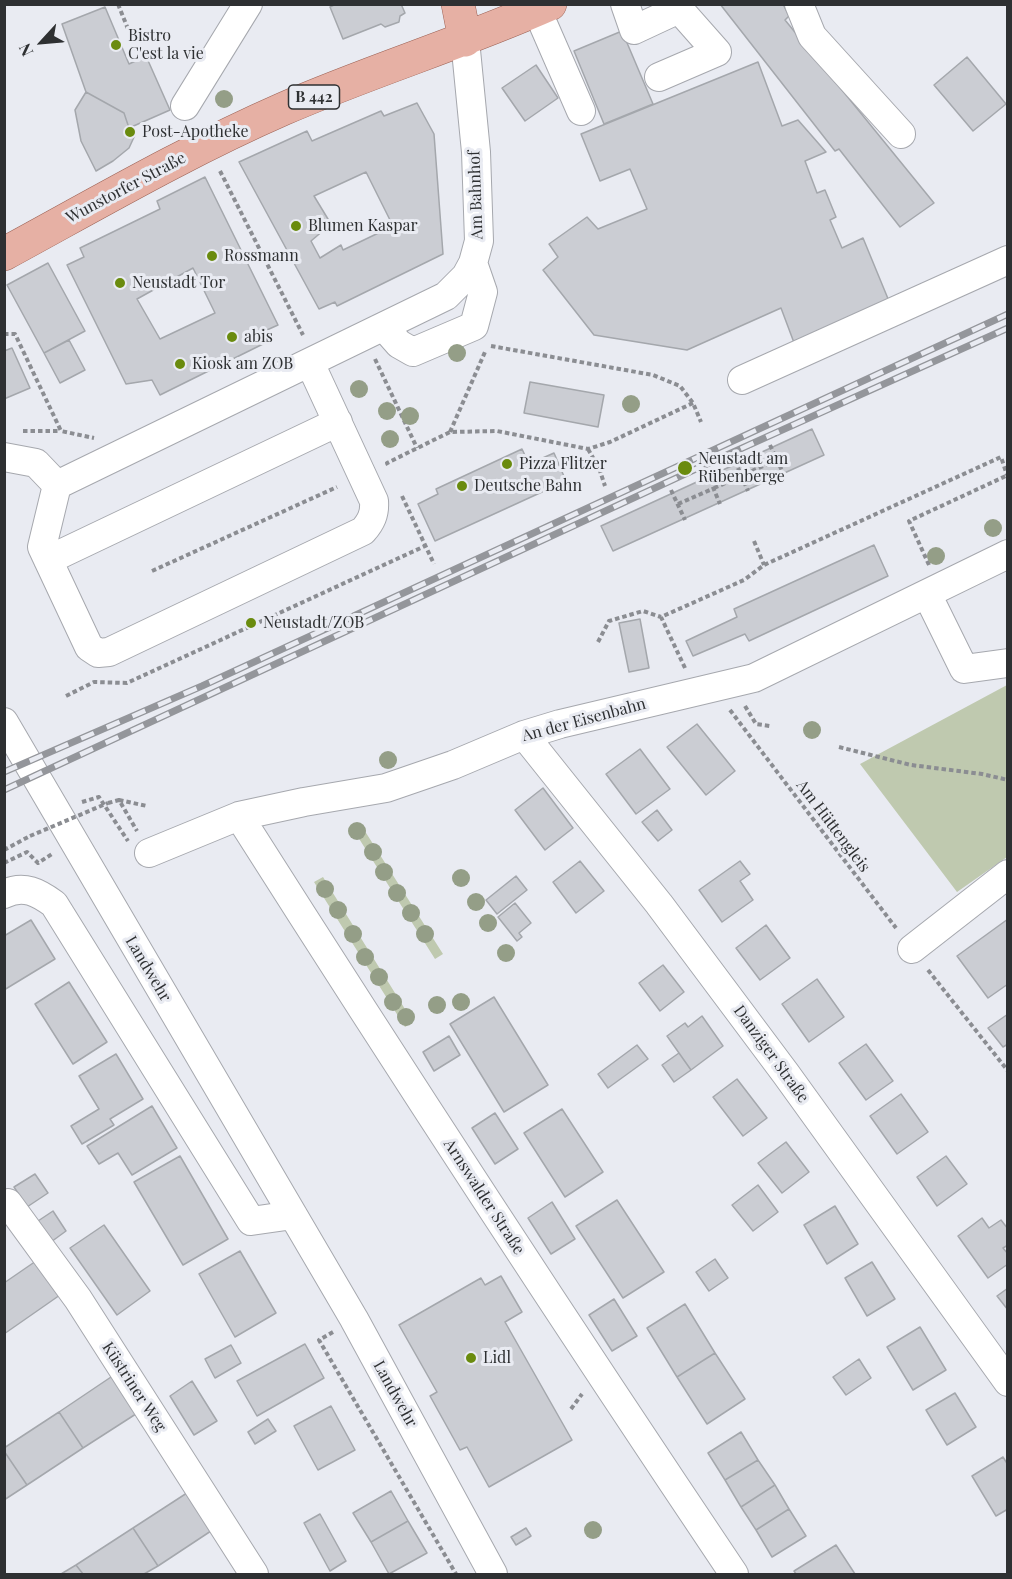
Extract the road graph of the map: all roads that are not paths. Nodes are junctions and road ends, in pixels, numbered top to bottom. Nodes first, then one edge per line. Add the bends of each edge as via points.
1 (248, 4) edge
2 (458, 4) edge
3 (800, 4) edge
4 (543, 7) edge
5 (679, 7) edge
6 (629, 17) edge
7 (465, 40) junction
8 (659, 77) dead end
9 (185, 106) dead end
10 (581, 111) dead end
11 (901, 134) dead end
12 (4, 254) edge
13 (1008, 260) edge
14 (472, 263) junction
15 (374, 332) junction
16 (313, 362) junction
17 (742, 380) dead end
18 (338, 422) junction
19 (4, 457) edge
20 (57, 485) junction
21 (1008, 554) edge
22 (48, 560) junction
23 (933, 591) junction
24 (1008, 663) edge
25 (4, 722) edge
26 (524, 735) junction
27 (239, 816) junction
28 (148, 853) road end
29 (1008, 874) edge
30 (7, 893) edge
31 (912, 949) road end
32 (8, 1203) dead end
33 (293, 1215) junction
34 (1008, 1382) edge
35 (491, 1574) edge
36 (254, 1575) edge
37 (734, 1575) edge

1 - 9 street
2 - 7 main road
3 - 11 street via 812,36
4 - 7 main road, Wunstorfer Straße / B 442
4 - 10 street
5 - 6 street
5 - 8 street via 717,52
7 - 12 main road, Wunstorfer Straße / B 442 via 283,109
7 - 14 street, Am Bahnhof via 478,193 479,241
13 - 17 street
14 - 15 street, Am Bahnhof via 462,281 446,296
14 - 15 street via 483,292 474,326 413,352
15 - 16 street, Am Bahnhof
16 - 18 street
16 - 20 street, Am Bahnhof
18 - 22 street
18 - 22 street via 374,501 371,521 363,531 109,652 98,653 89,647
19 - 20 street via 36,463
20 - 22 street via 42,547
21 - 23 street, An der Eisenbahn
23 - 24 street via 964,669
23 - 26 street, An der Eisenbahn via 754,678
25 - 33 street, Landwehr
26 - 27 street, An der Eisenbahn via 386,788
26 - 34 street, Danziger Straße via 659,904
27 - 28 street, An der Eisenbahn
27 - 37 street, Arnswalder Straße
29 - 31 street
30 - 33 street via 36,890 54,904 251,1221
32 - 36 street, Küstriner Weg via 78,1299
33 - 35 street, Landwehr via 354,1319

